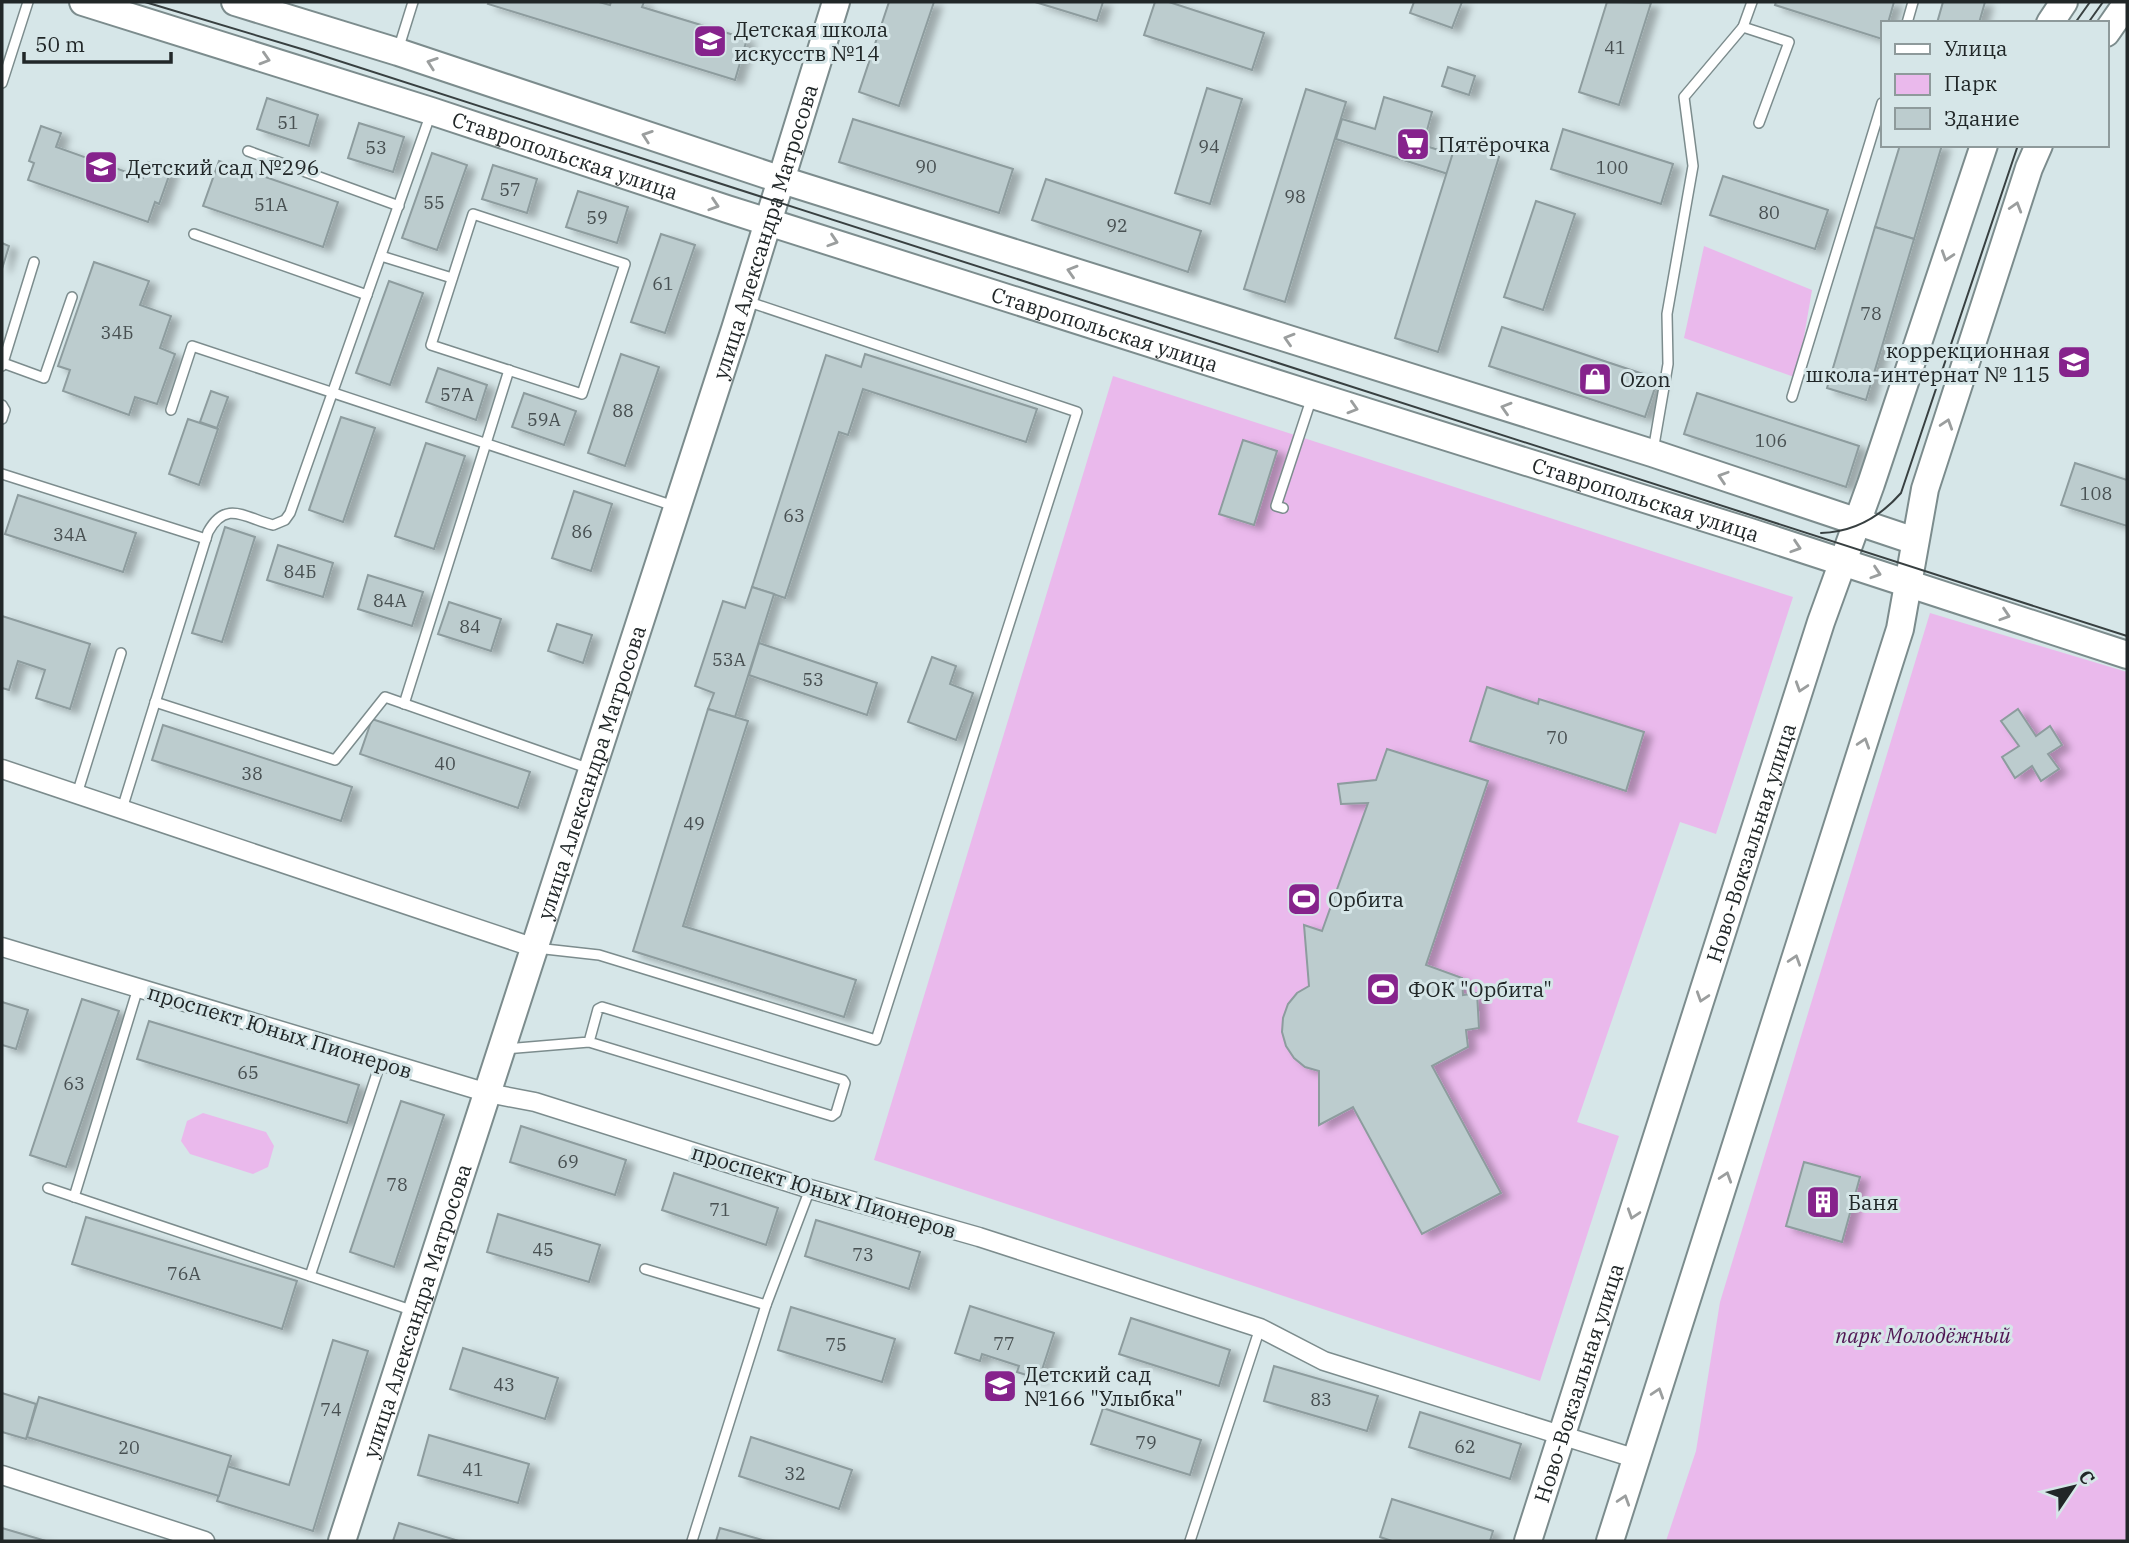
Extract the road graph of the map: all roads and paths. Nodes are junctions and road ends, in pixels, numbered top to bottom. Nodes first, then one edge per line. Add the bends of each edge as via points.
1 (28, 2) edge
2 (83, 2) edge
3 (235, 2) edge
4 (413, 2) edge
5 (836, 2) edge
6 (1752, 2) edge
7 (1913, 2) edge
8 (2064, 2) edge
9 (2127, 3) edge
10 (1908, 21) edge
11 (2051, 21) edge
12 (1743, 27) junction
13 (2108, 30) edge
14 (398, 52) junction
15 (2, 83) edge
16 (1881, 106) edge
17 (432, 111) junction
18 (1759, 123) dead end
19 (1983, 147) edge
20 (2038, 147) edge
21 (248, 151) dead end
22 (782, 180) junction
23 (399, 206) junction
24 (767, 221) junction
25 (194, 233) dead end
26 (381, 256) junction
27 (34, 262) dead end
28 (452, 278) junction
29 (367, 295) junction
30 (72, 297) dead end
31 (744, 300) junction
32 (2, 365) edge
33 (509, 370) junction
34 (332, 394) junction
35 (1312, 395) junction
36 (1792, 397) dead end
37 (2, 405) edge
38 (171, 410) dead end
39 (2, 419) edge
40 (486, 444) junction
41 (1652, 453) junction
42 (2, 474) edge
43 (677, 507) junction
44 (1283, 508) dead end
45 (1858, 522) junction
46 (205, 539) junction
47 (1915, 541) junction
48 (1843, 562) junction
49 (1909, 583) junction
50 (121, 653) dead end
51 (2127, 655) edge
52 (155, 702) junction
53 (404, 704) junction
54 (2, 769) edge
55 (592, 770) junction
56 (77, 794) junction
57 (122, 809) junction
58 (2, 947) edge
59 (535, 948) junction
60 (138, 988) junction
61 (589, 1042) junction
62 (503, 1049) junction
63 (381, 1061) junction
64 (488, 1093) junction
65 (48, 1188) dead end
66 (810, 1189) junction
67 (74, 1197) junction
68 (645, 1269) dead end
69 (310, 1276) junction
70 (766, 1305) junction
71 (415, 1312) junction
72 (1260, 1328) junction
73 (1562, 1436) junction
74 (1637, 1458) junction
75 (2, 1475) edge
76 (205, 1541) edge
77 (342, 1541) edge
78 (692, 1541) edge
79 (1190, 1541) edge
80 (1528, 1541) edge
81 (1610, 1541) edge

1 - 15 lane
2 -> 17 street, Ставропольская улица
3 - 14 street, Ставропольская улица
4 - 14 lane
5 - 22 street, улица Александра Матросова
6 - 12 lane
7 - 10 lane
8 - 11 street
9 - 13 street
12 - 18 lane via 1789,43
12 - 41 lane via 1684,97 1693,166 1667,314 1668,364
22 -> 14 street, Ставропольская улица
16 - 36 lane
17 - 23 lane
17 -> 24 street, Ставропольская улица
19 -> 45 street, Ново-Вокзальная улица
47 -> 20 street via 1925,489
21 - 23 lane
22 - 24 street, улица Александра Матросова
41 -> 22 street, Ставропольская улица
23 - 26 lane
24 - 31 street, улица Александра Матросова
24 -> 35 street, Ставропольская улица
25 - 29 lane
26 - 28 lane
26 - 29 lane
27 - 32 lane
28 - 33 lane via 431,345
28 - 33 lane via 473,214 625,264 582,394
29 - 34 lane
30 - 32 lane via 44,378
31 - 43 street, улица Александра Матросова
31 - 59 lane via 1077,412 881,1027 876,1040 599,955
33 - 40 lane
34 - 38 lane via 192,346
34 - 40 lane
34 - 46 lane via 285,520 273,526 234,513 223,514
35 - 44 lane via 1276,506
35 -> 48 street, Ставропольская улица
37 - 39 lane
40 - 43 lane
40 - 53 lane
45 -> 41 street, Ставропольская улица
42 - 46 lane
43 - 55 street, улица Александра Матросова
45 - 47 street, Ставропольская улица
45 - 48 street, Ново-Вокзальная улица
46 - 52 lane
47 - 49 street
48 -> 49 street, Ставропольская улица
48 -> 73 street, Ново-Вокзальная улица
49 -> 51 street, Ставропольская улица
74 -> 49 street via 1895,643
50 - 56 lane
52 - 53 lane via 335,760 385,697
52 - 57 lane
53 - 55 lane
54 - 56 street
55 - 59 street, улица Александра Матросова
56 - 57 street
57 - 59 street
58 - 60 street, проспект Юных Пионеров
59 - 62 street, улица Александра Матросова
60 - 63 street, проспект Юных Пионеров
60 - 67 lane
61 - 61 lane via 832,1116 845,1083 602,1007
61 - 62 lane
62 - 64 street, улица Александра Матросова
63 - 64 street, проспект Юных Пионеров
63 - 69 lane
64 - 66 street, проспект Юных Пионеров via 535,1102
64 - 71 street, улица Александра Матросова
65 - 67 lane
66 - 70 lane
66 - 72 street, проспект Юных Пионеров via 979,1237
67 - 69 lane
68 - 70 lane
69 - 71 lane
70 - 78 lane
71 - 77 street, улица Александра Матросова
72 - 73 street, проспект Юных Пионеров via 1324,1361
72 - 79 lane
73 - 74 street, проспект Юных Пионеров
73 - 80 street, Ново-Вокзальная улица
81 -> 74 street
75 - 76 street

